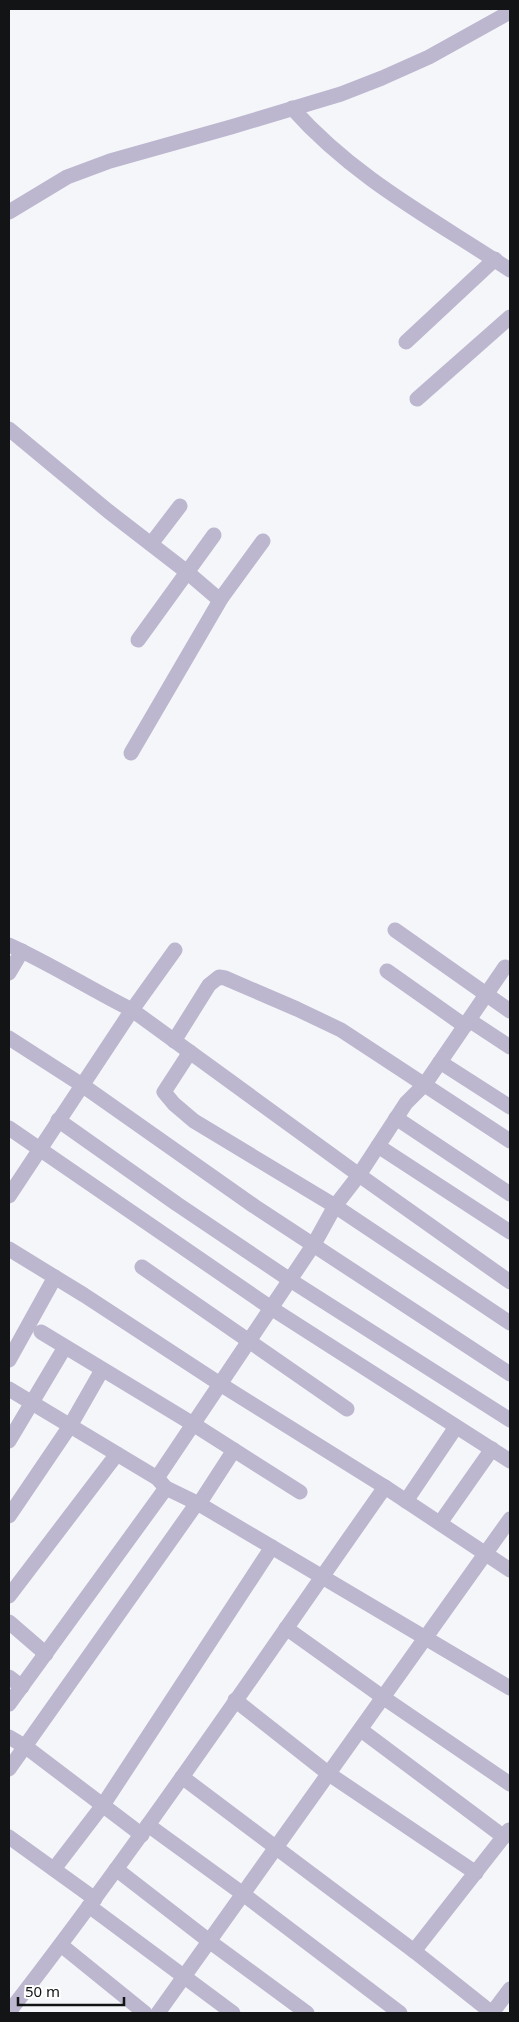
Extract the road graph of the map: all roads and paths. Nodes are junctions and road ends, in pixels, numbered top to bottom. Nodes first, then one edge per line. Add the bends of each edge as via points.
1 (510, 12) edge
2 (292, 108) junction
3 (9, 212) edge
4 (495, 259) junction
5 (510, 270) edge
6 (510, 317) edge
7 (406, 342) dead end
8 (417, 399) dead end
9 (9, 428) edge
10 (180, 506) dead end
11 (214, 535) dead end
12 (263, 541) dead end
13 (151, 544) junction
14 (188, 572) junction
15 (222, 596) junction
16 (138, 640) dead end
17 (130, 753) dead end
18 (395, 930) dead end
19 (16, 948) edge
20 (176, 950) dead end
21 (505, 967) dead end
22 (387, 971) dead end
23 (9, 973) edge
24 (486, 995) junction
25 (132, 1010) junction
26 (510, 1011) edge
27 (467, 1023) junction
28 (9, 1038) edge
29 (174, 1040) junction
30 (510, 1047) edge
31 (190, 1052) junction
32 (440, 1062) junction
33 (425, 1084) junction
34 (82, 1085) junction
35 (510, 1107) edge
36 (396, 1118) junction
37 (58, 1120) junction
38 (9, 1128) edge
39 (510, 1141) edge
40 (378, 1146) junction
41 (39, 1149) junction
42 (359, 1175) junction
43 (510, 1194) edge
44 (9, 1196) edge
45 (335, 1206) junction
46 (510, 1232) edge
47 (314, 1244) junction
48 (11, 1255) edge
49 (142, 1267) dead end
50 (55, 1277) junction
51 (290, 1280) junction
52 (510, 1282) edge
53 (271, 1308) junction
54 (510, 1322) edge
55 (41, 1332) dead end
56 (249, 1341) junction
57 (65, 1347) junction
58 (9, 1360) edge
59 (102, 1370) junction
60 (510, 1374) edge
61 (220, 1384) junction
62 (9, 1389) edge
63 (33, 1404) junction
64 (347, 1409) dead end
65 (510, 1420) edge
66 (193, 1424) junction
67 (70, 1426) junction
68 (456, 1427) junction
69 (9, 1441) edge
70 (492, 1449) junction
71 (234, 1450) junction
72 (117, 1454) junction
73 (510, 1461) edge
74 (162, 1483) junction
75 (384, 1487) junction
76 (300, 1492) dead end
77 (406, 1500) junction
78 (198, 1503) junction
79 (9, 1516) edge
80 (510, 1519) edge
81 (440, 1523) junction
82 (272, 1547) junction
83 (486, 1554) junction
84 (510, 1570) edge
85 (322, 1576) junction
86 (9, 1596) edge
87 (9, 1622) edge
88 (286, 1628) junction
89 (427, 1638) junction
90 (46, 1654) junction
91 (9, 1677) edge
92 (22, 1687) junction
93 (510, 1688) edge
94 (384, 1698) junction
95 (235, 1700) junction
96 (9, 1704) edge
97 (361, 1730) junction
98 (9, 1737) edge
99 (26, 1747) junction
100 (9, 1769) edge
101 (329, 1774) junction
102 (182, 1777) junction
103 (510, 1784) edge
104 (103, 1805) junction
105 (145, 1830) junction
106 (507, 1833) edge
107 (9, 1838) edge
108 (276, 1849) junction
109 (54, 1869) junction
110 (116, 1869) junction
111 (476, 1873) junction
112 (243, 1894) junction
113 (92, 1902) junction
114 (209, 1941) junction
115 (61, 1945) junction
116 (414, 1951) junction
117 (185, 1976) junction
118 (510, 1989) edge
119 (9, 2012) edge
120 (145, 2013) edge
121 (158, 2013) edge
122 (233, 2013) edge
123 (307, 2013) edge
124 (400, 2013) edge
125 (492, 2013) edge

1 - 2 street via 429,57 382,78
2 - 3 street via 67,177
2 - 4 street via 314,134 354,167
4 - 5 street
4 - 7 street
6 - 8 street
9 - 13 street
10 - 13 street
11 - 14 street
12 - 15 street
13 - 14 street
14 - 15 street via 215,596
14 - 16 street
15 - 17 street
18 - 24 street
19 - 23 street
19 - 25 street
20 - 25 street
21 - 24 street
22 - 27 street
24 - 26 street
24 - 27 street
25 - 29 street
25 - 34 street
27 - 30 street
27 - 32 street
28 - 34 street
29 - 31 street
29 - 33 street via 208,985 219,977 225,978 341,1030
31 - 42 street
31 - 45 street via 164,1092 174,1104 194,1120
32 - 33 street
32 - 35 street
33 - 36 street
33 - 39 street
34 - 37 street
34 - 47 street via 254,1206
36 - 40 street
36 - 43 street
37 - 41 street
37 - 51 street
38 - 41 street
40 - 42 street
40 - 46 street
41 - 44 street
41 - 53 street
42 - 45 street
42 - 52 street
45 - 47 street
45 - 54 street
47 - 51 street
47 - 60 street
48 - 50 street
49 - 56 street
50 - 58 street
50 - 61 street
51 - 53 street
51 - 65 street
53 - 56 street
53 - 68 street
55 - 57 street
56 - 61 street
56 - 64 street
57 - 59 street
57 - 63 street
59 - 66 street
59 - 67 street
61 - 66 street
61 - 75 street
62 - 63 street
63 - 67 street
63 - 69 street
66 - 71 street
66 - 74 street
67 - 72 street
67 - 79 street
68 - 70 street
68 - 77 street
70 - 73 street
70 - 81 street
71 - 76 street
71 - 78 street
72 - 74 street
72 - 86 street
74 - 78 street
74 - 90 street
75 - 77 street
75 - 85 street
77 - 81 street
78 - 82 street
78 - 99 street
80 - 83 street
81 - 83 street
82 - 85 street
82 - 104 street
83 - 84 street
83 - 89 street
85 - 88 street
85 - 89 street
87 - 90 street
88 - 94 street
88 - 95 street
89 - 93 street
89 - 94 street
90 - 92 street
91 - 92 street
92 - 96 street
94 - 97 street
94 - 103 street
95 - 101 street
95 - 102 street
97 - 101 street
97 - 106 street
98 - 99 street
99 - 100 street
99 - 104 street
101 - 108 street
101 - 111 street
102 - 105 street
102 - 108 street
104 - 105 street
104 - 109 street
105 - 110 street
105 - 112 street
106 - 111 street
107 - 109 street
108 - 112 street
108 - 116 street
109 - 113 street
110 - 113 street
110 - 114 street
111 - 116 street
112 - 114 street
112 - 124 street
113 - 115 street
113 - 117 street
114 - 117 street
114 - 123 street
115 - 119 street
115 - 120 street
116 - 125 street
117 - 121 street
117 - 122 street
118 - 125 street

